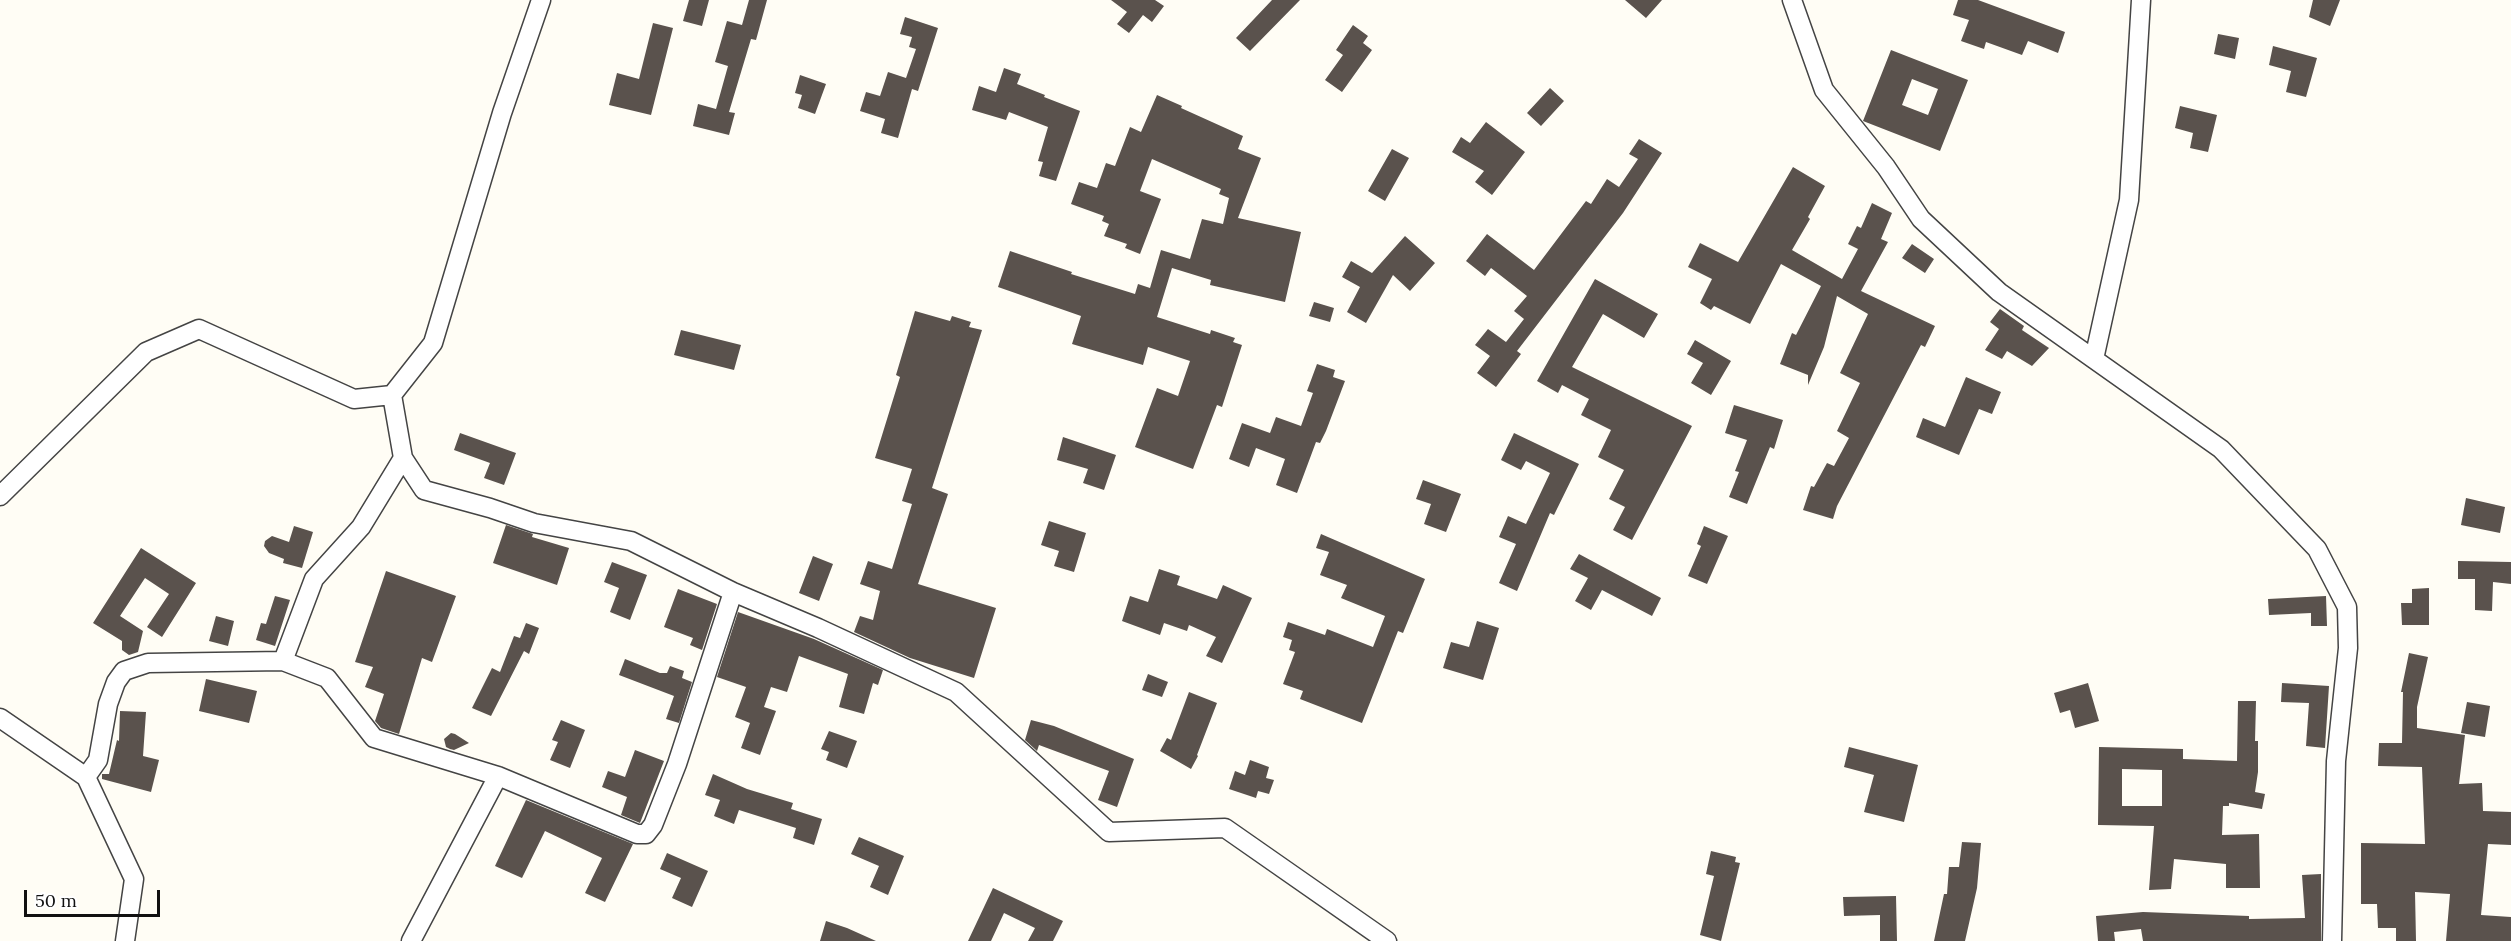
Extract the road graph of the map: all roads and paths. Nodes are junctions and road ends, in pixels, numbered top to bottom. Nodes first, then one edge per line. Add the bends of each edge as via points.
1 (540, 0) edge
2 (1792, 0) edge
3 (2141, 0) edge
4 (2094, 359) junction
5 (392, 395) junction
6 (403, 458) junction
7 (0, 496) edge
8 (733, 592) junction
9 (283, 661) junction
10 (0, 718) edge
11 (498, 776) junction
12 (86, 777) junction
13 (125, 941) edge
14 (411, 941) edge
15 (1387, 941) edge
16 (2332, 941) edge

1 - 5 street via 433,343
2 - 4 street via 1824,90 1886,167 1921,219 1999,292
3 - 4 street via 2129,200
4 - 16 street via 2221,449 2317,549 2347,607 2348,648 2336,761
5 - 6 street
5 - 7 street via 354,399 199,329 146,352
6 - 8 street via 424,490 534,523 631,541
6 - 9 street via 361,527 314,579
8 - 11 street via 677,764 646,834 637,834
8 - 15 street via 956,692 1108,832 1225,828
9 - 11 street via 327,678 374,738
9 - 12 street via 148,663 124,671 108,704 98,760
10 - 12 street
11 - 14 street
12 - 13 street via 134,879

